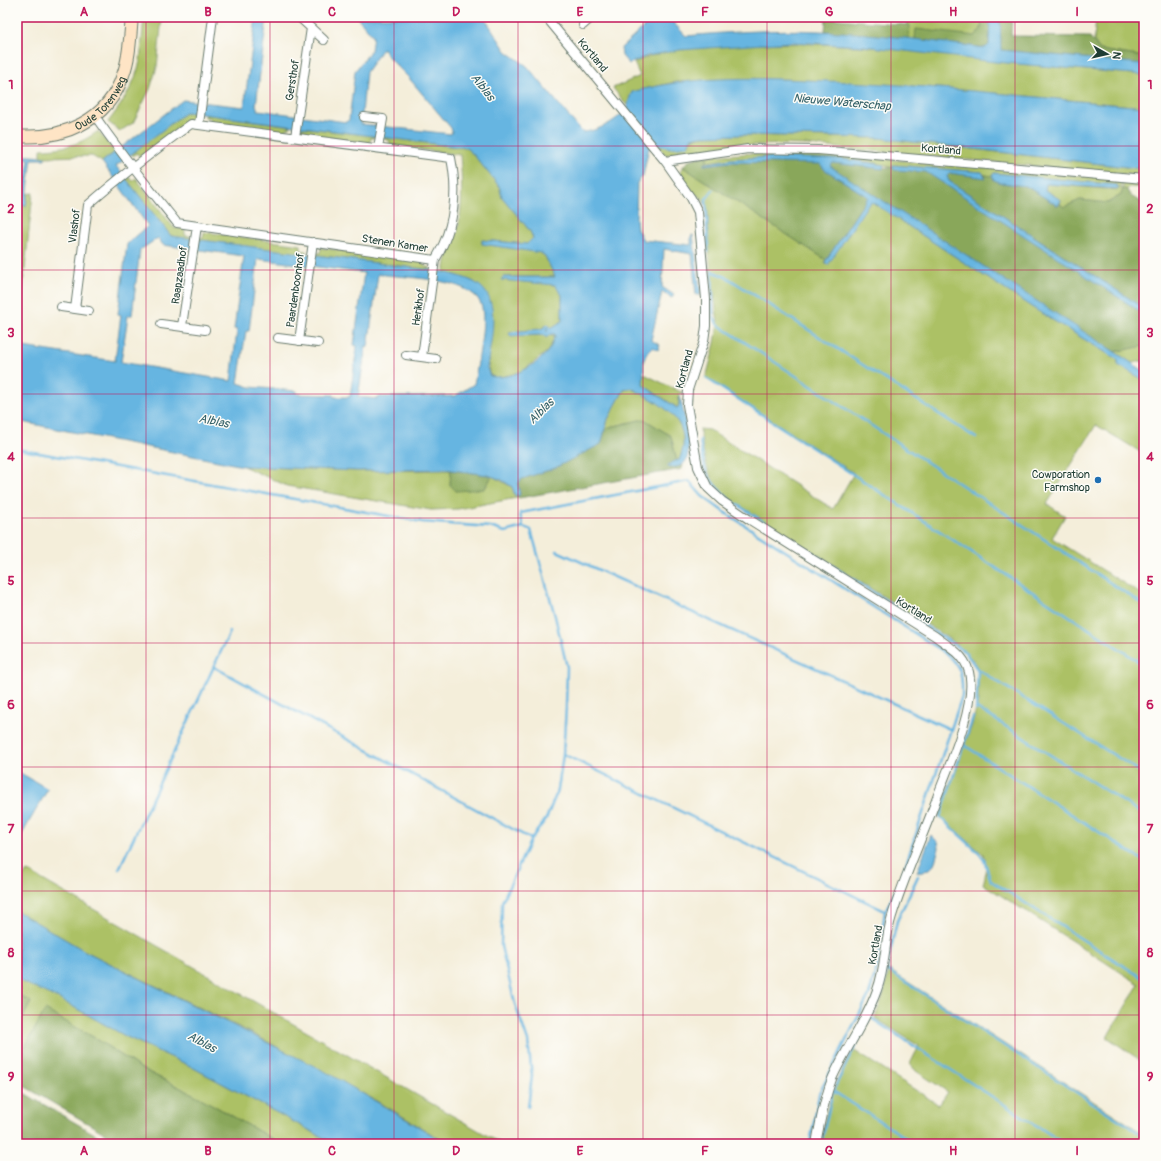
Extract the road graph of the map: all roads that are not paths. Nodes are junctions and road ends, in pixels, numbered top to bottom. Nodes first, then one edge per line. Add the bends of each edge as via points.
1 (132, 17) edge
2 (213, 17) edge
3 (299, 17) edge
4 (546, 17) edge
5 (592, 17) edge
6 (584, 25) dead end
7 (311, 28) junction
8 (324, 40) dead end
9 (95, 116) junction
10 (364, 117) dead end
11 (200, 120) junction
12 (296, 133) junction
13 (17, 136) edge
14 (379, 146) junction
15 (665, 161) junction
16 (132, 164) junction
17 (1144, 180) edge
18 (197, 226) junction
19 (313, 242) junction
20 (435, 260) junction
21 (61, 307) dead end
22 (75, 309) junction
23 (89, 311) dead end
24 (161, 324) dead end
25 (182, 326) junction
26 (205, 330) dead end
27 (278, 338) dead end
28 (299, 341) junction
29 (318, 343) dead end
30 (406, 355) dead end
31 (422, 357) junction
32 (436, 359) dead end
33 (816, 1144) edge

1 - 9 street, Oude Torenweg via 130,47 123,76 110,100
2 - 11 street
3 - 7 street
4 - 15 street, Kortland
5 - 6 street
7 - 8 street
7 - 12 street, Gersthof
9 - 13 street, Oude Torenweg via 76,128 61,133 43,137
9 - 16 street, Stenen Kamer
10 - 14 street via 383,119
11 - 12 street, Stenen Kamer
11 - 16 street, Stenen Kamer via 190,124
12 - 14 street, Stenen Kamer
14 - 20 street, Stenen Kamer via 451,158 454,203 443,247
15 - 17 street, Kortland via 748,149 818,150
15 - 33 street, Kortland via 692,198 698,212 706,326 704,341 688,390 687,405 698,467 703,480 722,501 750,520 958,653 966,662 970,678 968,709 891,917 878,989 868,1013 832,1079 824,1102
16 - 18 street, Stenen Kamer via 177,223
16 - 22 street, Vlashof via 126,173 88,205
18 - 19 street, Stenen Kamer
18 - 25 street, Raapzaadhof
19 - 20 street, Stenen Kamer
19 - 28 street, Paardenboonhof
20 - 31 street, Herikhof
21 - 22 street
22 - 23 street
24 - 25 street
25 - 26 street
27 - 28 street, Paardenboonhof
28 - 29 street, Paardenboonhof
30 - 31 street
31 - 32 street

